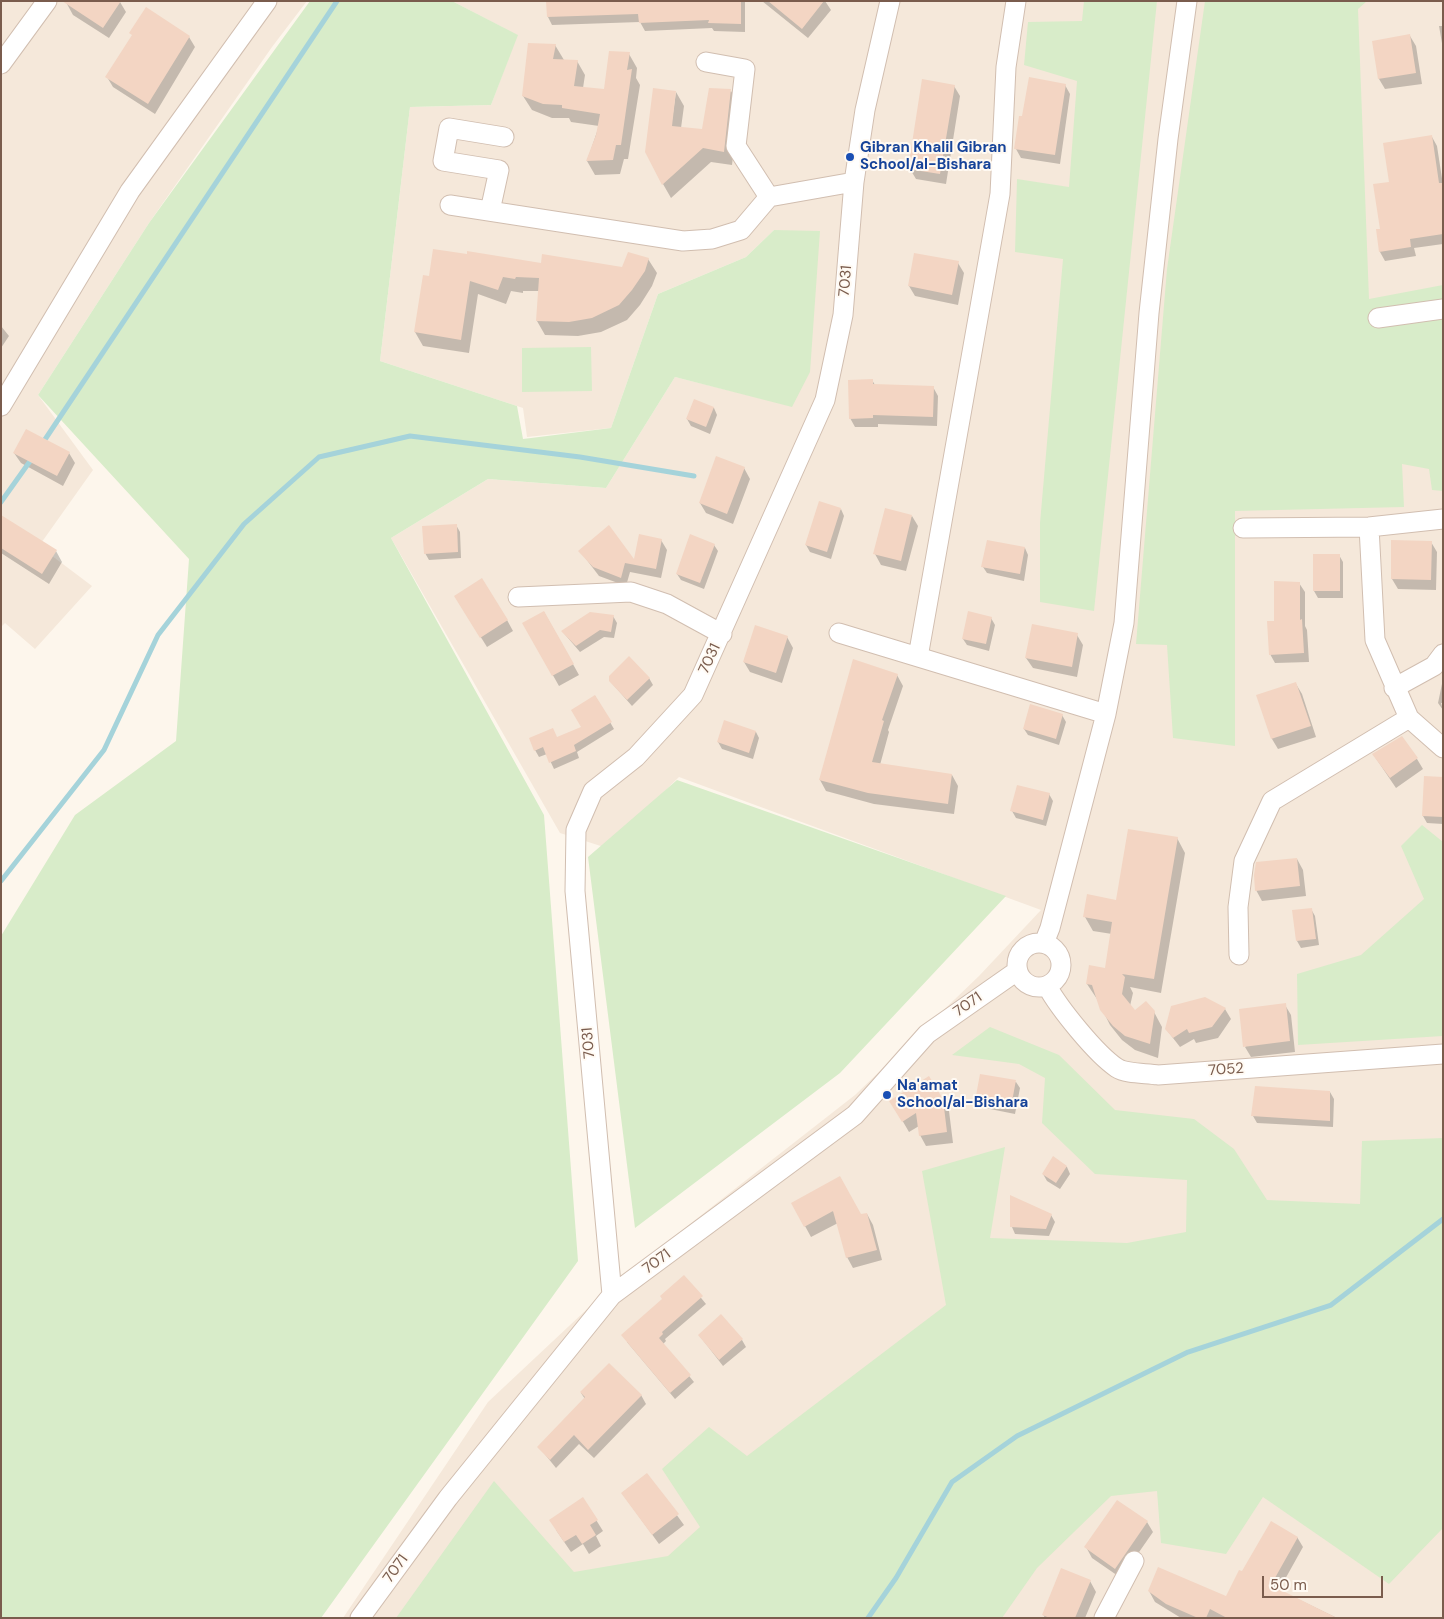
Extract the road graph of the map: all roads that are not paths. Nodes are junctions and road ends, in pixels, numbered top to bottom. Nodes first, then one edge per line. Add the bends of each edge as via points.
1 (48, 1) edge
2 (267, 1) edge
3 (890, 1) edge
4 (1016, 1) edge
5 (1186, 1) edge
6 (706, 62) dead end
7 (1, 64) edge
8 (504, 136) dead end
9 (854, 182) junction
10 (769, 197) junction
11 (450, 205) dead end
12 (490, 211) junction
13 (1443, 309) edge
14 (1378, 318) dead end
15 (1, 406) edge
16 (1443, 519) edge
17 (1369, 526) junction
18 (1243, 528) dead end
19 (518, 597) dead end
20 (839, 632) dead end
21 (722, 634) junction
22 (1443, 654) edge
23 (918, 657) junction
24 (1394, 688) junction
25 (1106, 714) junction
26 (1409, 718) junction
27 (1443, 748) edge
28 (1044, 943) junction
29 (1239, 955) dead end
30 (1017, 971) junction
31 (1047, 986) junction
32 (1443, 1054) edge
33 (612, 1295) junction
34 (1134, 1561) dead end
35 (360, 1618) edge
36 (1104, 1618) edge

1 - 7 street
2 - 15 street via 130,191
3 - 9 street, 7031 via 865,110
4 - 23 street via 1006,67 1000,194
5 - 25 street via 1149,313 1124,623
6 - 10 street via 745,69 736,146
8 - 12 street via 449,128 443,161 499,170
9 - 10 street
9 - 21 street, 7031 via 843,315 825,400
10 - 12 street via 741,230 712,239 682,241
11 - 12 street
13 - 14 street
16 - 17 street
17 - 18 street
17 - 24 street via 1375,640
19 - 21 street via 630,592 667,604
20 - 23 street
21 - 33 street, 7031 via 693,695 636,757 594,791 576,830 575,891
22 - 24 street via 1434,666
23 - 25 street
24 - 26 street
25 - 28 street
26 - 27 street
26 - 29 street via 1272,801 1244,861 1238,907
28 - 30 street via 1036,943 1022,951
28 - 31 street via 1056,951 1062,963 1058,977
30 - 31 street via 1028,985 1035,988
30 - 33 street, 7071 via 927,1034 855,1114
31 - 32 street, 7052 via 1053,998 1096,1049 1118,1069 1158,1075
33 - 35 street, 7071 via 448,1498
34 - 36 street

